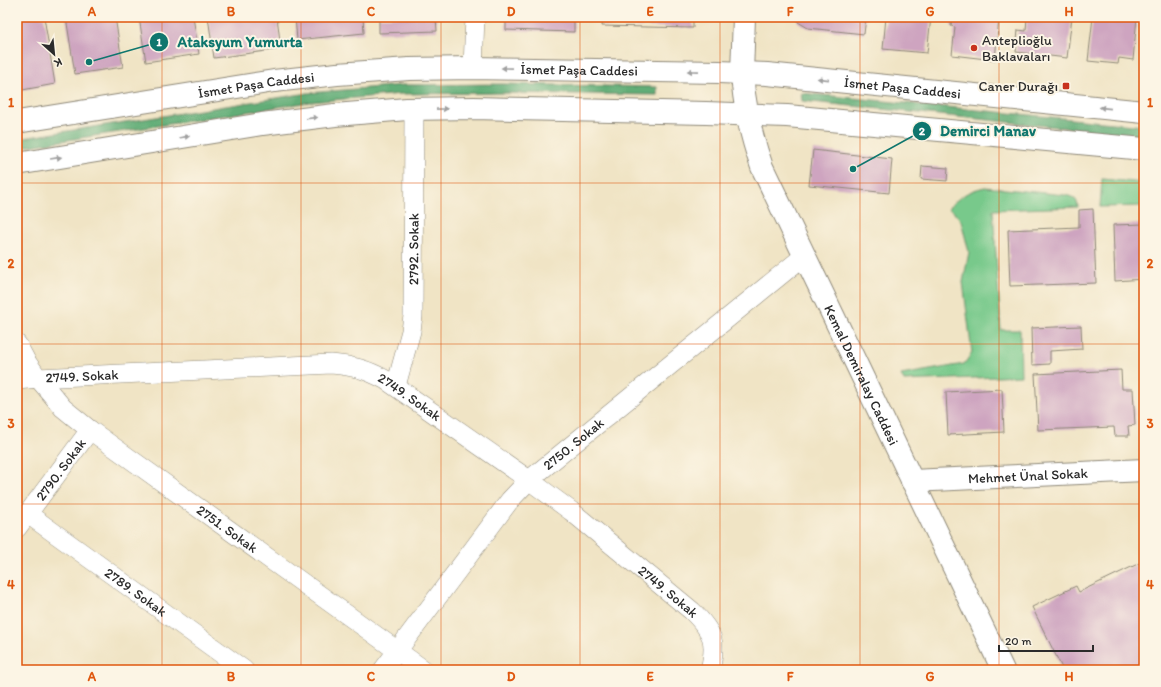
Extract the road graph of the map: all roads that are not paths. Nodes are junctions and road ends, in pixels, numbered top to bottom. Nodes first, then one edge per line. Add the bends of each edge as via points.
1 (475, 17) edge
2 (744, 17) edge
3 (473, 68) junction
4 (742, 72) junction
5 (414, 109) junction
6 (1144, 112) edge
7 (747, 114) junction
8 (17, 122) edge
9 (1144, 149) edge
10 (17, 164) edge
11 (804, 256) junction
12 (17, 344) edge
13 (38, 378) junction
14 (17, 380) edge
15 (396, 386) junction
16 (90, 430) junction
17 (1144, 470) edge
18 (529, 480) junction
19 (912, 481) junction
20 (22, 521) edge
21 (397, 650) junction
22 (244, 670) edge
23 (382, 670) edge
24 (424, 670) edge
25 (710, 670) edge
26 (1003, 670) edge

1 - 3 lane
2 - 4 main road, Kemal Demiralay Caddesi
4 -> 3 main road, İsmet Paşa Caddesi
3 - 8 main road, İsmet Paşa Caddesi via 345,73 274,81
6 -> 4 main road, İsmet Paşa Caddesi
4 - 7 main road, Kemal Demiralay Caddesi
5 -> 7 main road
10 -> 5 main road via 262,124
5 - 15 lane, 2792. Sokak via 413,316
7 - 9 main road
7 - 11 main road, Kemal Demiralay Caddesi via 762,167
11 - 18 lane, 2750. Sokak
11 - 19 main road, Kemal Demiralay Caddesi
12 - 13 lane, 2749. Sokak
13 - 14 lane
13 - 15 lane, 2749. Sokak via 331,364 370,371
13 - 16 lane, 2751. Sokak via 63,408
15 - 18 lane, 2749. Sokak
16 - 20 lane, 2790. Sokak
16 - 21 lane, 2751. Sokak
17 - 19 main road, Mehmet Ünal Sokak
18 - 21 lane, 2750. Sokak via 510,500
18 - 25 lane, 2749. Sokak via 571,511 702,621 712,638 714,648
19 - 26 main road, Kemal Demiralay Caddesi
20 - 22 lane, 2789. Sokak
21 - 23 lane, 2750. Sokak
21 - 24 lane, 2751. Sokak

